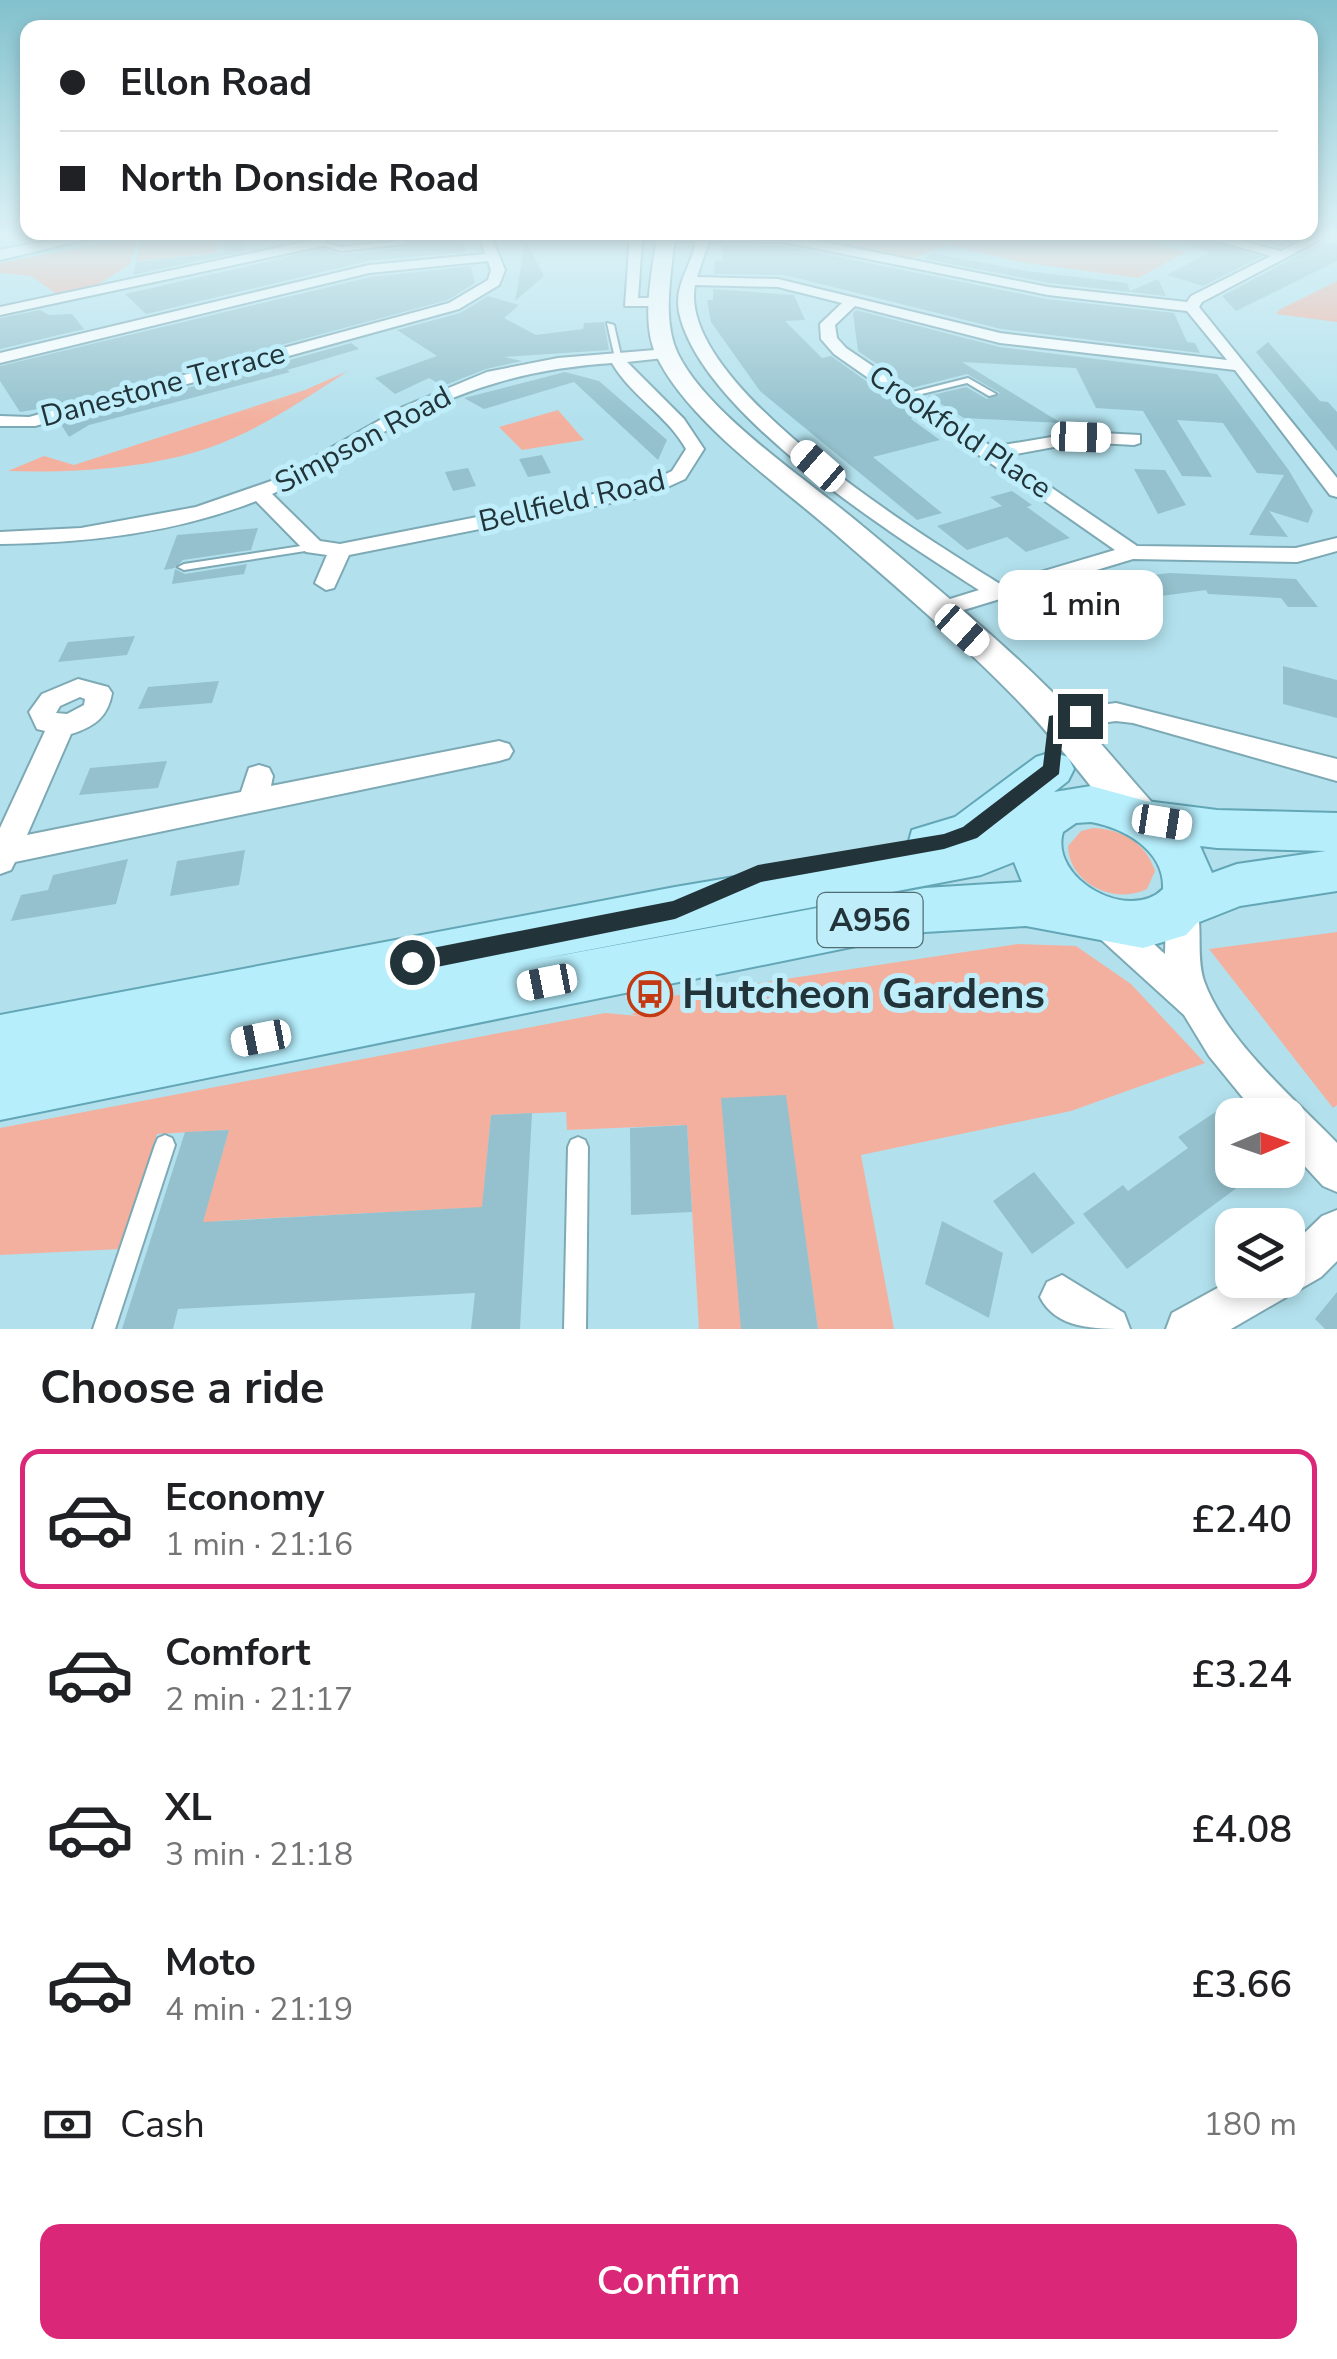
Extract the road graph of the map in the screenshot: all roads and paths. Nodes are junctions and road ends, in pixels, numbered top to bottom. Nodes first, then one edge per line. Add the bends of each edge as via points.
1 (151, 296) edge
2 (200, 296) edge
3 (471, 296) edge
4 (631, 296) edge
5 (660, 296) edge
6 (686, 296) edge
7 (827, 296) edge
8 (1096, 296) edge
9 (1202, 296) edge
10 (659, 302) junction
11 (852, 302) junction
12 (1192, 306) junction
13 (0, 311) edge
14 (106, 311) junction
15 (610, 325) dead end
16 (668, 354) junction
17 (0, 358) edge
18 (618, 358) junction
19 (1240, 366) junction
20 (992, 394) dead end
21 (905, 395) junction
22 (4, 422) edge
23 (1134, 437) dead end
24 (992, 453) junction
25 (1337, 490) edge
26 (260, 493) junction
27 (0, 538) edge
28 (1337, 544) edge
29 (314, 546) junction
30 (340, 550) junction
31 (1132, 552) junction
32 (184, 567) dead end
33 (326, 582) dead end
34 (997, 592) junction
35 (938, 610) junction
36 (1056, 720) junction
37 (61, 725) dead end
38 (499, 752) dead end
39 (1052, 769) junction
40 (1337, 770) edge
41 (1141, 819) junction
42 (1038, 829) junction
43 (1337, 832) edge
44 (2, 856) edge
45 (1337, 870) edge
46 (1182, 906) junction
47 (675, 910) junction
48 (1096, 916) junction
49 (1201, 1009) junction
50 (0, 1042) edge
51 (0, 1090) edge
52 (1268, 1098) edge
53 (1305, 1139) edge
54 (165, 1144) dead end
55 (578, 1148) dead end
56 (1337, 1172) edge
57 (1337, 1231) edge
58 (1305, 1263) edge
59 (1062, 1297) dead end
60 (1243, 1298) edge
61 (104, 1329) edge
62 (575, 1329) edge
63 (1108, 1329) edge
64 (1188, 1329) edge

1 - 14 street
2 - 14 street
3 - 22 street, Danestone Terrace via 454,306 28,422
4 - 10 street via 630,302
5 - 10 main road
6 - 34 street via 701,349 751,406 882,519
7 - 11 street
8 - 12 street
9 - 12 street
10 - 16 main road
11 - 19 street via 1000,338
11 - 21 street, Crookfold Place via 828,324 828,339
12 - 19 street
13 - 14 street
14 - 17 street
15 - 18 lane
16 - 18 street, Simpson Road
16 - 35 main road via 719,419
18 - 26 street, Simpson Road via 522,370 433,399
18 - 30 street, Bellfield Road via 630,378 686,429 694,454 677,478
19 - 25 street
20 - 21 lane via 968,380
21 - 24 street, Crookfold Place
23 - 24 street via 1081,437
24 - 31 street, Crookfold Place
26 - 27 street, Simpson Road via 99,534
26 - 29 street
28 - 31 street via 1282,556
29 - 30 street, Bellfield Road
29 - 32 lane, Bellfield Road
30 - 33 street
31 - 34 street
34 - 35 street
35 - 36 main road
36 - 39 main road
36 - 40 street via 1133,714
36 - 41 main road
37 - 44 street
38 - 44 street via 256,788
39 - 42 main road
39 - 47 main road via 957,837 758,874
41 - 42 main road, A956 via 1078,804 1049,814
41 - 43 main road, A956
41 - 46 main road, A956 via 1183,860 1189,885
42 - 47 main road, A956 via 981,856
42 - 48 main road, A956 via 1036,856 1044,875
45 - 46 main road, A956 via 1237,885
46 - 48 main road, A956 via 1165,920 1140,925
46 - 49 street via 1183,965
47 - 50 main road, A956
48 - 49 street
48 - 51 main road, A956 via 1026,904 925,910
49 - 52 street
53 - 56 street
54 - 61 lane
55 - 62 lane
57 - 58 street
59 - 63 street
60 - 64 street

